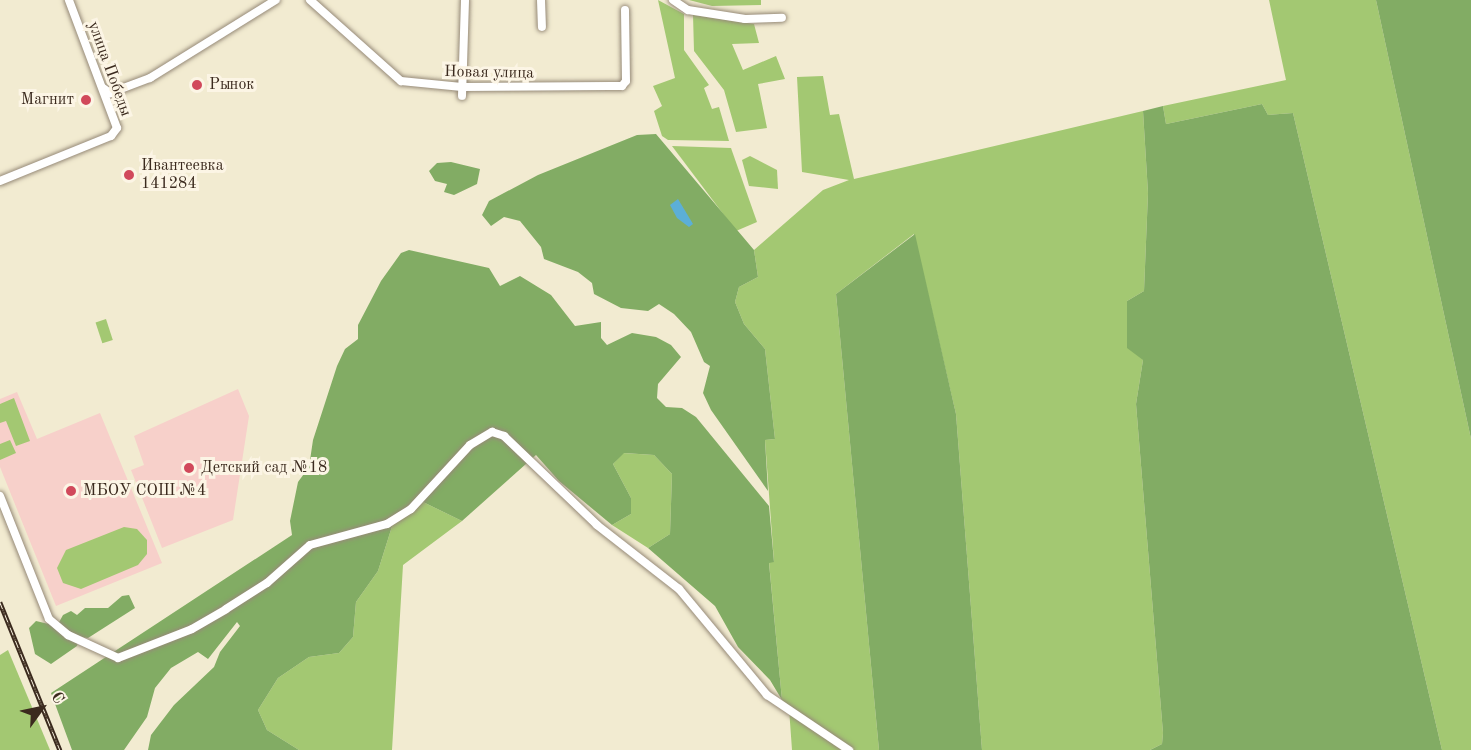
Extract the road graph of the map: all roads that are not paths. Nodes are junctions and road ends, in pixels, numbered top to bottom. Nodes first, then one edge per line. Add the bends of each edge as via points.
1 (69, 0) edge
2 (276, 0) edge
3 (310, 0) edge
4 (465, 0) edge
5 (541, 0) edge
6 (673, 0) edge
7 (625, 10) dead end
8 (782, 18) dead end
9 (542, 27) dead end
10 (101, 87) junction
11 (462, 92) junction
12 (0, 181) edge
13 (0, 496) edge
14 (849, 750) edge

1 - 10 street, улица Победы
2 - 10 street via 150,78 110,93
3 - 11 street, Новая улица via 406,84
4 - 11 street
5 - 9 street
6 - 8 street via 688,10 745,19
7 - 11 street, Новая улица via 627,81 622,86
10 - 12 street, улица Победы via 117,128 111,136
13 - 14 street via 42,601 59,630 118,658 192,629 226,609 267,582 309,545 387,524 430,493 470,445 492,432 504,436 597,525 679,589 767,695

